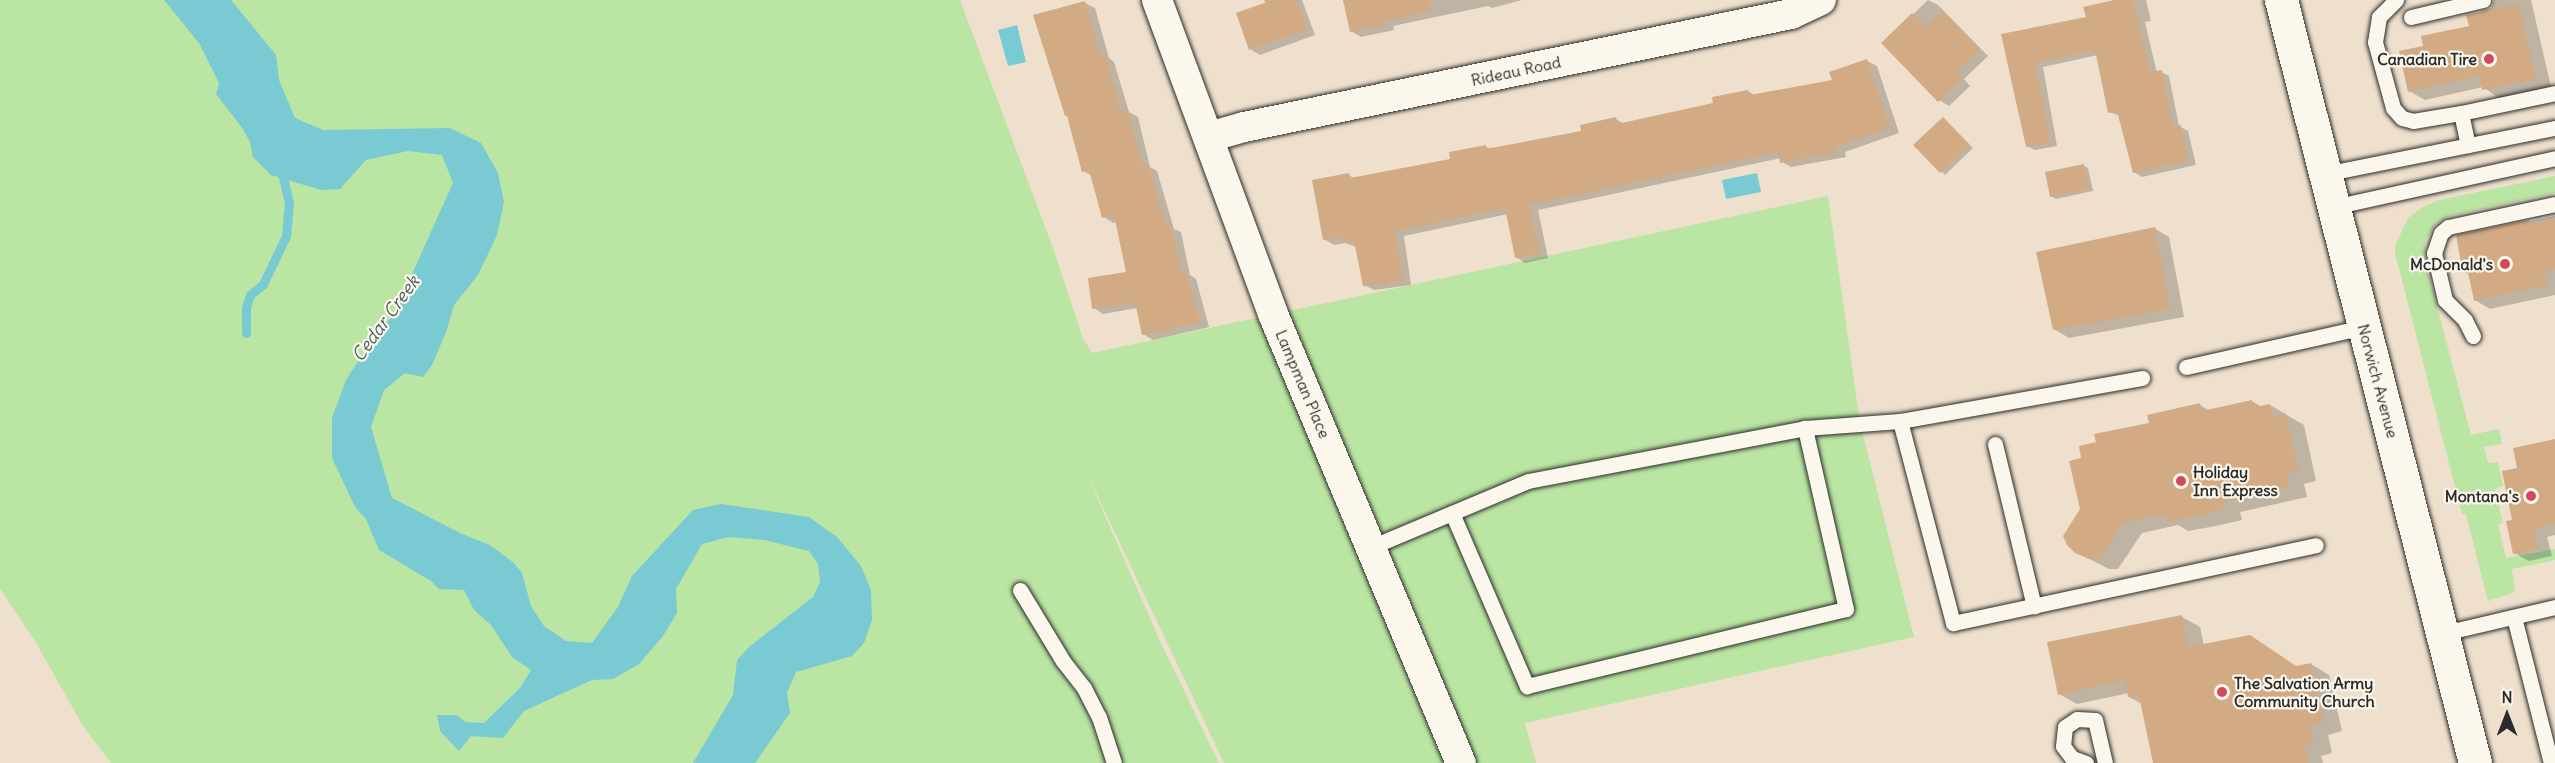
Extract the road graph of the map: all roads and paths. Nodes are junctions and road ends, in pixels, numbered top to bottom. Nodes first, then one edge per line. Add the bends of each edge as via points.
1 (1157, 0) edge
2 (1821, 0) edge
3 (2281, 0) edge
4 (2396, 0) edge
5 (2483, 0) edge
6 (2411, 17) dead end
7 (2555, 93) edge
8 (2461, 113) junction
9 (2555, 128) edge
10 (1209, 137) junction
11 (2468, 145) junction
12 (2555, 158) edge
13 (2324, 174) junction
14 (2555, 204) edge
15 (2333, 207) junction
16 (2364, 327) junction
17 (2473, 336) dead end
18 (2186, 367) dead end
19 (2142, 378) dead end
20 (1900, 421) junction
21 (1805, 428) junction
22 (1995, 444) dead end
23 (1452, 513) junction
24 (2316, 545) dead end
25 (1371, 547) junction
26 (1020, 590) dead end
27 (2034, 606) junction
28 (2555, 607) edge
29 (2514, 617) junction
30 (2444, 633) junction
31 (1114, 763) edge
32 (1461, 763) edge
33 (2086, 763) edge
34 (2105, 763) edge
35 (2475, 763) edge
36 (2551, 763) edge

1 - 10 street, Lampman Place
2 - 10 street, Rideau Road via 1791,14
3 - 13 main road, Norwich Avenue
4 - 8 lane via 2379,17 2374,42 2393,108 2402,118 2413,121
5 - 6 lane
7 - 8 lane
8 - 11 lane
9 - 11 lane
10 - 25 street, Lampman Place via 1273,314
11 - 13 lane
12 - 15 lane
13 - 15 main road, Norwich Avenue
14 - 17 lane via 2448,227 2441,233 2434,253 2445,300
15 - 16 main road, Norwich Avenue
16 - 18 lane
16 - 30 main road, Norwich Avenue
19 - 20 lane
20 - 21 lane
20 - 27 lane via 1953,623
21 - 23 lane via 1528,481
21 - 23 lane via 1846,609 1538,684 1527,686
22 - 27 lane
23 - 25 lane
24 - 27 lane
25 - 32 street, Lampman Place
26 - 31 lane via 1084,688 1099,717
28 - 29 lane
29 - 30 lane
29 - 36 lane
30 - 35 main road, Norwich Avenue
33 - 34 lane via 2072,758 2063,746 2065,727 2077,719 2095,720

